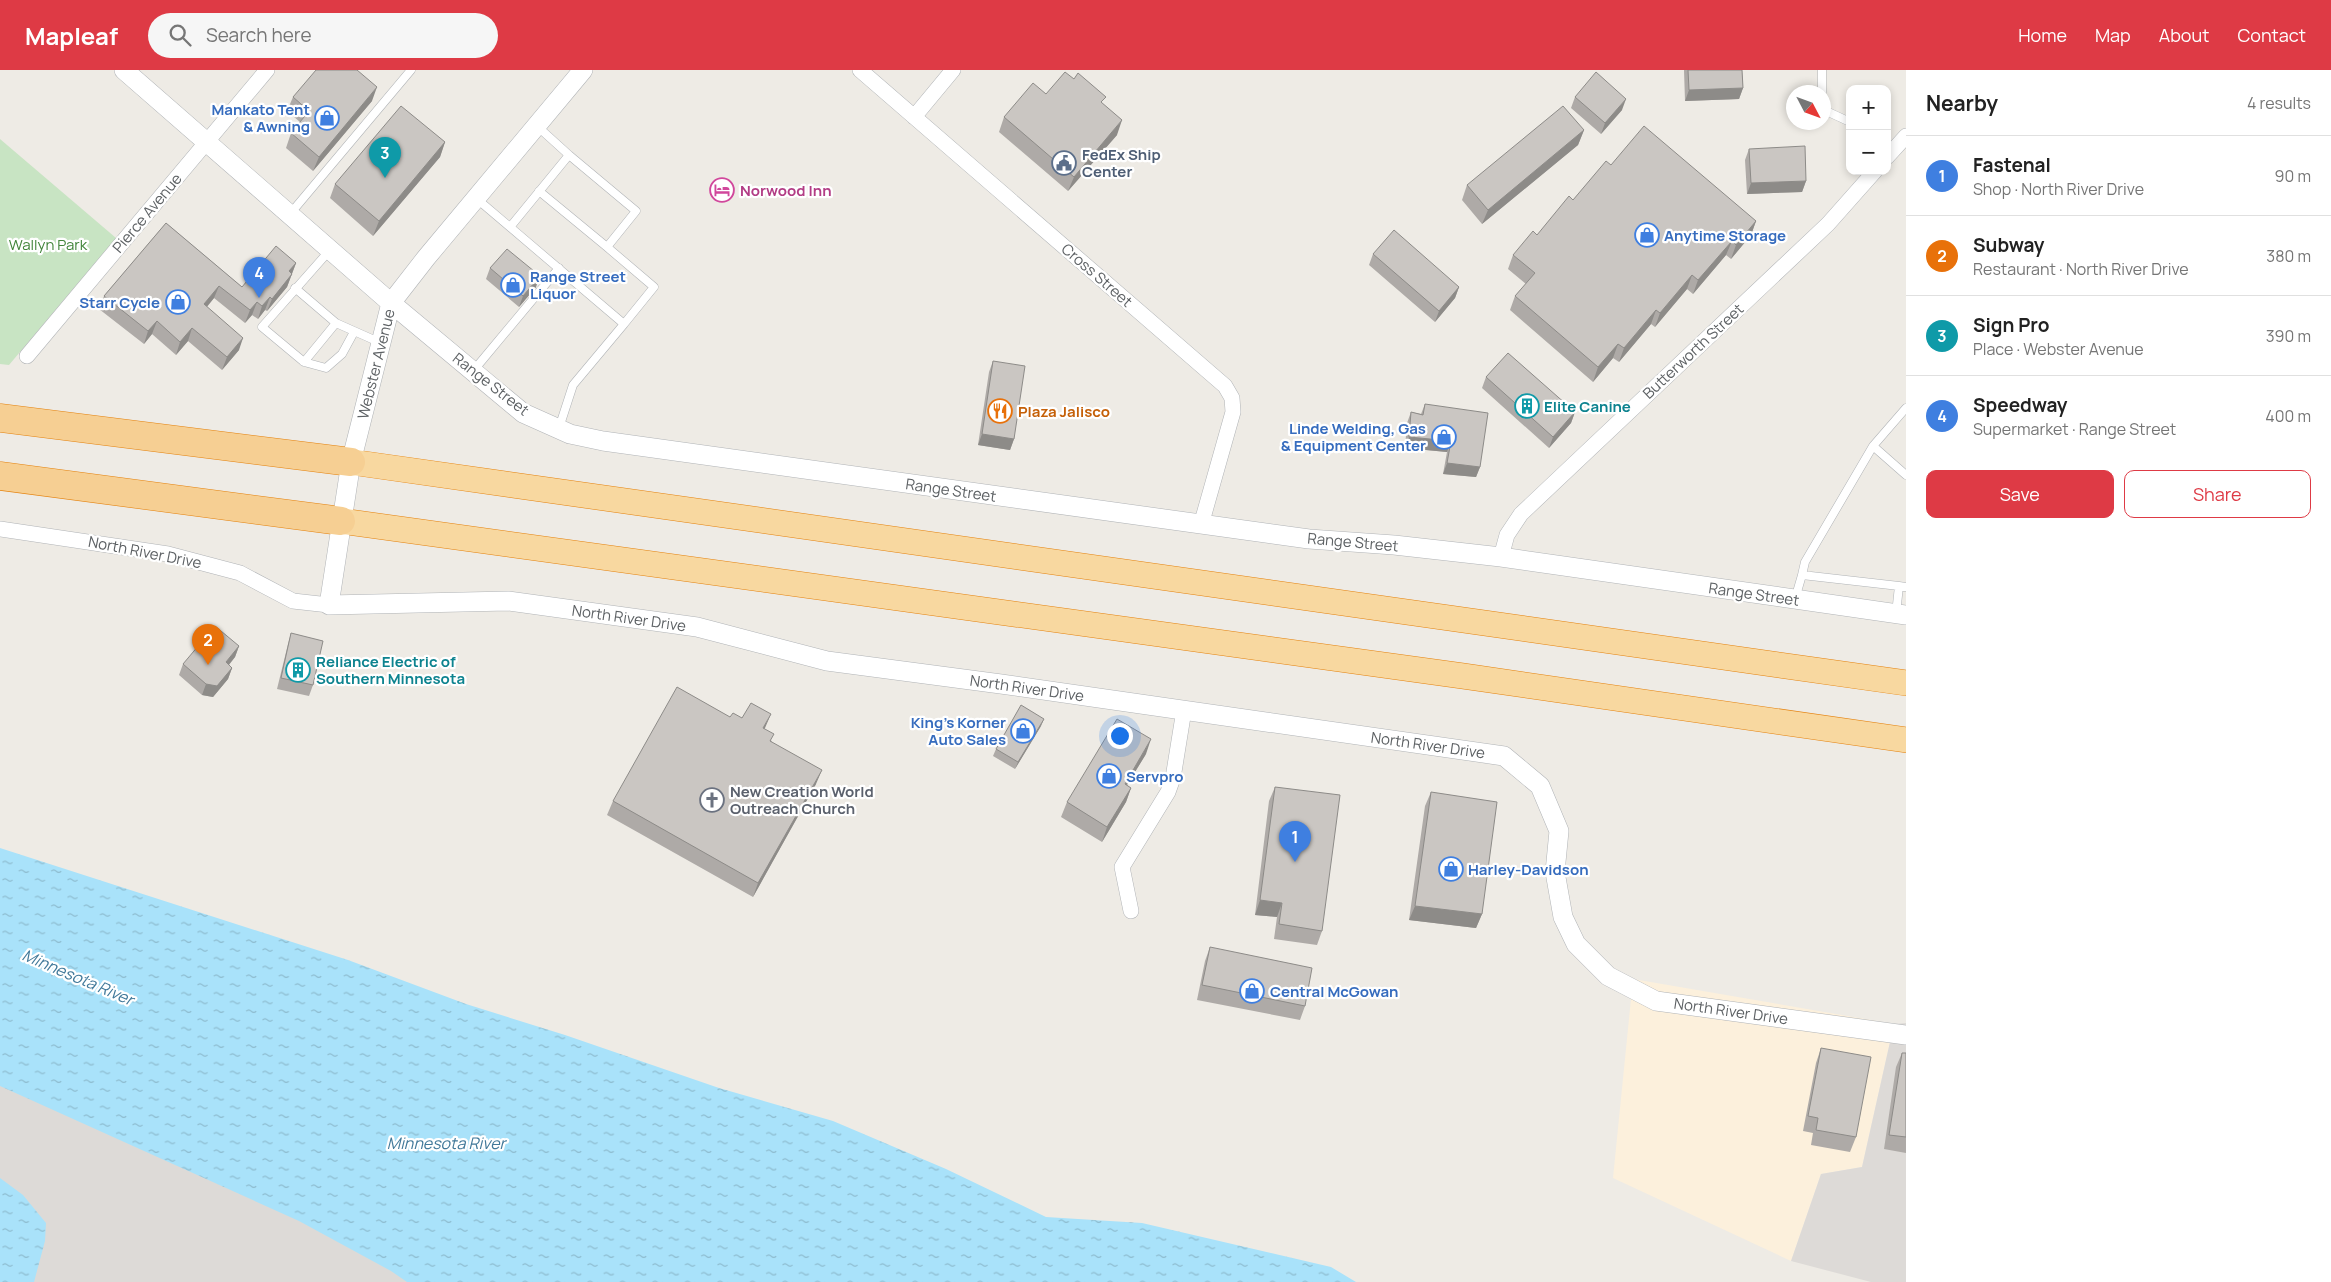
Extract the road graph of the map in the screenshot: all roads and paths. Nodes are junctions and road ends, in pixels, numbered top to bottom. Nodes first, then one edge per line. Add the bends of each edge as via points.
1 (124, 70) edge
2 (267, 70) edge
3 (411, 70) edge
4 (583, 70) edge
5 (860, 70) edge
6 (954, 70) edge
7 (1822, 70) edge
8 (1822, 85) edge
9 (1831, 113) edge
10 (914, 117) junction
11 (1846, 120) edge
12 (537, 126) junction
13 (1906, 136) edge
14 (206, 143) junction
15 (1891, 150) edge
16 (569, 155) junction
17 (1871, 175) edge
18 (539, 190) junction
19 (477, 198) junction
20 (289, 214) junction
21 (511, 226) junction
22 (607, 247) junction
23 (330, 250) junction
24 (559, 268) junction
25 (295, 288) junction
26 (391, 303) junction
27 (336, 323) junction
28 (624, 324) junction
29 (354, 332) junction
30 (381, 343) junction
31 (28, 356) dead end
32 (304, 362) junction
33 (474, 370) junction
34 (1906, 408) edge
35 (0, 418) edge
36 (558, 429) junction
37 (1874, 446) junction
38 (351, 462) junction
39 (1906, 475) edge
40 (0, 476) edge
41 (341, 521) junction
42 (1201, 525) junction
43 (0, 529) edge
44 (1501, 558) junction
45 (1802, 575) junction
46 (1903, 587) edge
47 (1795, 599) junction
48 (329, 605) junction
49 (1901, 614) edge
50 (1906, 683) edge
51 (1184, 710) junction
52 (1906, 740) edge
53 (1131, 910) dead end
54 (1906, 1035) edge

1 - 14 street, Range Street
2 - 14 street, Pierce Avenue
3 - 20 lane
4 - 12 street, Webster Avenue
5 - 10 street, Cross Street
6 - 10 street
7 - 8 lane
9 - 11 lane
10 - 42 street, Cross Street via 1225,386 1232,398 1233,412
12 - 16 lane
12 - 19 street, Webster Avenue
13 - 15 street
14 - 20 street, Range Street
14 - 31 street, Pierce Avenue
16 - 18 lane
16 - 22 lane via 636,210
17 - 44 street, Butterworth Street via 1828,224 1521,514 1507,535
18 - 21 lane
18 - 22 lane
19 - 21 lane
19 - 26 street, Webster Avenue
20 - 23 street, Range Street
21 - 24 lane
22 - 28 lane via 654,287
23 - 25 lane
23 - 26 street, Range Street
24 - 28 lane
24 - 33 lane
25 - 27 lane via 314,309
25 - 32 lane via 262,327 286,342
26 - 30 street, Webster Avenue
26 - 33 street, Range Street
27 - 29 lane
27 - 32 lane
28 - 36 lane via 573,385
29 - 30 lane
29 - 32 lane via 342,354 326,368
30 - 38 street, Webster Avenue
33 - 36 street, Range Street via 523,413
34 - 37 lane
35 - 38 highway
36 - 42 street, Range Street via 603,441
37 - 39 lane
37 - 45 lane via 1805,562
38 - 41 street, Webster Avenue
38 - 50 highway
40 - 41 highway
41 - 48 street, Webster Avenue
41 - 52 highway
42 - 44 street, Range Street
43 - 48 street, North River Drive via 168,554 240,573 292,601
44 - 47 street, Range Street
45 - 46 lane
45 - 47 lane
46 - 49 lane
47 - 49 street, Range Street
48 - 51 street, North River Drive via 508,601 697,627 827,661
51 - 53 street via 1168,792 1122,867
51 - 54 street, North River Drive via 1504,756 1540,786 1559,831 1555,872 1563,917 1576,944 1608,976 1656,1001

